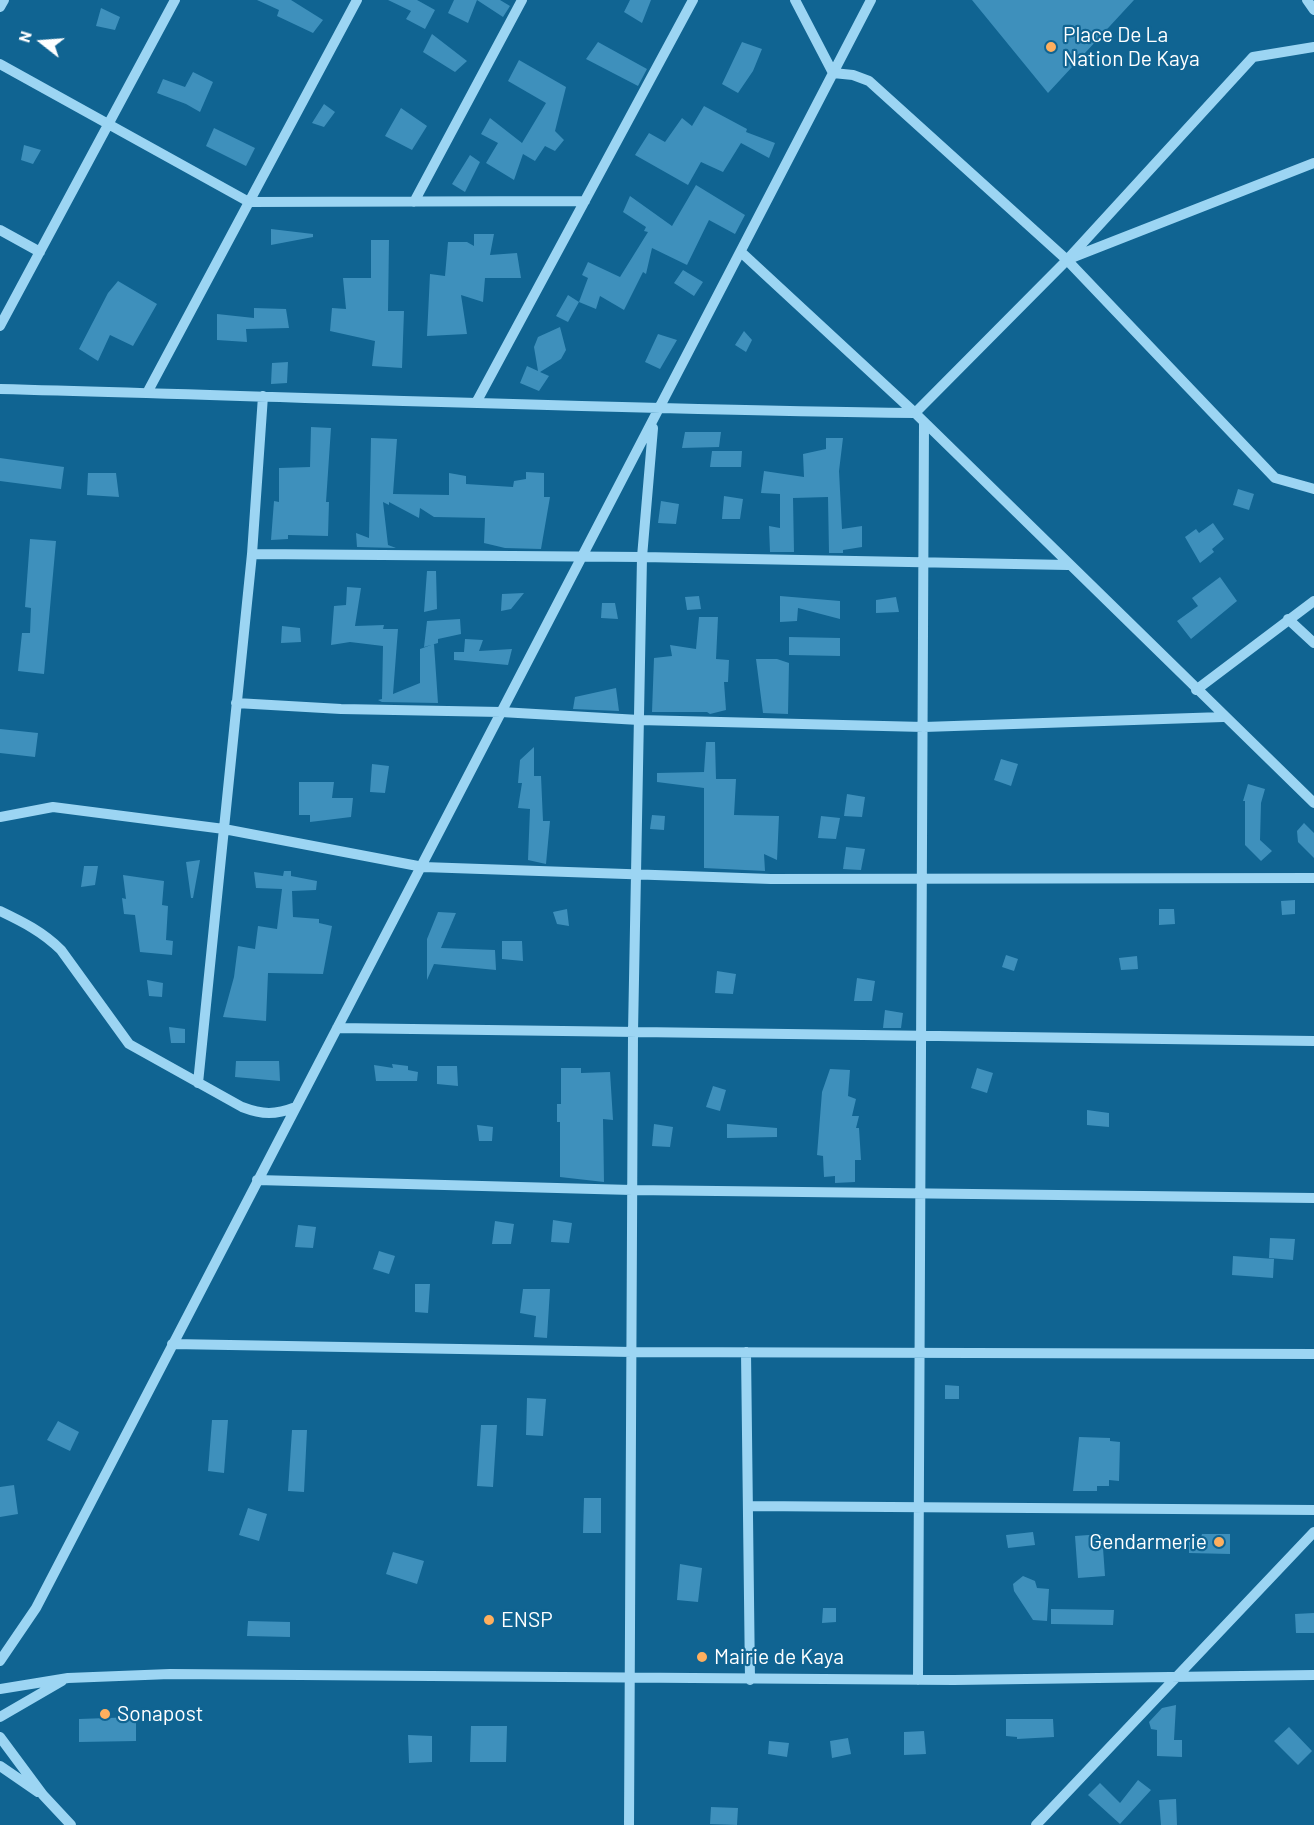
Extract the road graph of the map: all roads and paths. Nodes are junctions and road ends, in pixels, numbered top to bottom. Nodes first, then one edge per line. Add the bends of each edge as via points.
1 (4, 0) edge
2 (175, 0) edge
3 (357, 0) edge
4 (522, 0) edge
5 (693, 0) edge
6 (795, 0) edge
7 (872, 0) edge
8 (1307, 0) edge
9 (0, 7) edge
10 (1314, 10) edge
11 (1314, 47) edge
12 (0, 64) edge
13 (833, 73) junction
14 (108, 124) junction
15 (1314, 163) edge
16 (585, 201) junction
17 (249, 202) junction
18 (414, 202) junction
19 (0, 230) edge
20 (40, 252) junction
21 (742, 253) junction
22 (1067, 260) junction
23 (0, 326) edge
24 (0, 389) edge
25 (147, 393) junction
26 (263, 396) junction
27 (477, 401) junction
28 (659, 409) junction
29 (915, 413) junction
30 (653, 421) junction
31 (924, 424) junction
32 (1314, 489) edge
33 (252, 554) junction
34 (642, 557) junction
35 (581, 559) junction
36 (924, 562) junction
37 (1068, 565) junction
38 (1314, 601) edge
39 (1288, 619) junction
40 (1314, 643) edge
41 (1196, 690) junction
42 (236, 704) junction
43 (501, 712) junction
44 (1223, 717) junction
45 (639, 720) junction
46 (924, 727) junction
47 (1314, 803) edge
48 (0, 817) edge
49 (224, 829) junction
50 (423, 867) junction
51 (636, 876) junction
52 (1314, 878) edge
53 (923, 879) junction
54 (0, 911) edge
55 (337, 1028) junction
56 (633, 1032) junction
57 (922, 1035) junction
58 (1314, 1041) edge
59 (198, 1083) junction
60 (296, 1107) junction
61 (258, 1180) junction
62 (632, 1190) junction
63 (922, 1194) junction
64 (1314, 1198) edge
65 (172, 1344) junction
66 (632, 1352) junction
67 (746, 1352) junction
68 (920, 1353) junction
69 (1314, 1353) edge
70 (748, 1506) junction
71 (919, 1507) junction
72 (1314, 1510) edge
73 (1314, 1532) edge
74 (0, 1661) edge
75 (1314, 1675) edge
76 (1177, 1677) junction
77 (68, 1678) junction
78 (631, 1680) junction
79 (750, 1680) junction
80 (918, 1680) junction
81 (0, 1689) edge
82 (0, 1717) edge
83 (0, 1737) edge
84 (0, 1766) edge
85 (44, 1795) junction
86 (71, 1825) edge
87 (629, 1825) edge
88 (1036, 1825) edge

1 - 9 street
2 - 14 street
3 - 17 street
4 - 18 street
5 - 16 street
6 - 13 street
7 - 13 street
8 - 10 street
11 - 22 street via 1253,57
12 - 14 street
13 - 21 street
13 - 22 street via 869,81
14 - 17 street
14 - 20 street
15 - 22 street
16 - 18 street
16 - 27 street
17 - 18 street
17 - 25 street
19 - 20 street
20 - 23 street
21 - 28 street
21 - 29 street
22 - 29 street
22 - 32 street via 1275,478
24 - 25 street
25 - 26 street
26 - 27 street
26 - 33 street
27 - 28 street
28 - 29 street
28 - 30 street
29 - 31 street
30 - 34 street
30 - 35 street
31 - 36 street
31 - 37 street
33 - 35 street
33 - 42 street
34 - 35 street
34 - 36 street
34 - 45 street
35 - 43 street
36 - 37 street
36 - 46 street
37 - 41 street
38 - 39 street
39 - 40 street
39 - 41 street
41 - 44 street
42 - 43 street
42 - 49 street
43 - 45 street
43 - 50 street
44 - 46 street
44 - 47 street
45 - 46 street
45 - 51 street
46 - 53 street
48 - 49 street via 53,807
49 - 50 street
49 - 59 street
50 - 51 street
50 - 55 street
51 - 53 street
51 - 56 street
52 - 53 street
53 - 57 street
54 - 59 street via 49,937 129,1044
55 - 56 street
55 - 60 street
56 - 57 street
56 - 62 street
57 - 58 street
57 - 63 street
59 - 60 street via 260,1114 277,1114
60 - 61 street
61 - 62 street
61 - 65 street
62 - 63 street
62 - 66 street
63 - 64 street
63 - 68 street
65 - 66 street
65 - 74 street via 36,1608
66 - 67 street
66 - 78 street
67 - 68 street
67 - 70 street
68 - 69 street
68 - 71 street
70 - 71 street
70 - 79 street
71 - 72 street
71 - 80 street
73 - 76 street
75 - 76 street
76 - 80 street
76 - 88 street
77 - 78 street via 170,1674
77 - 81 street
77 - 82 street
78 - 79 street
78 - 87 street
79 - 80 street
83 - 85 street
84 - 85 street
85 - 86 street

